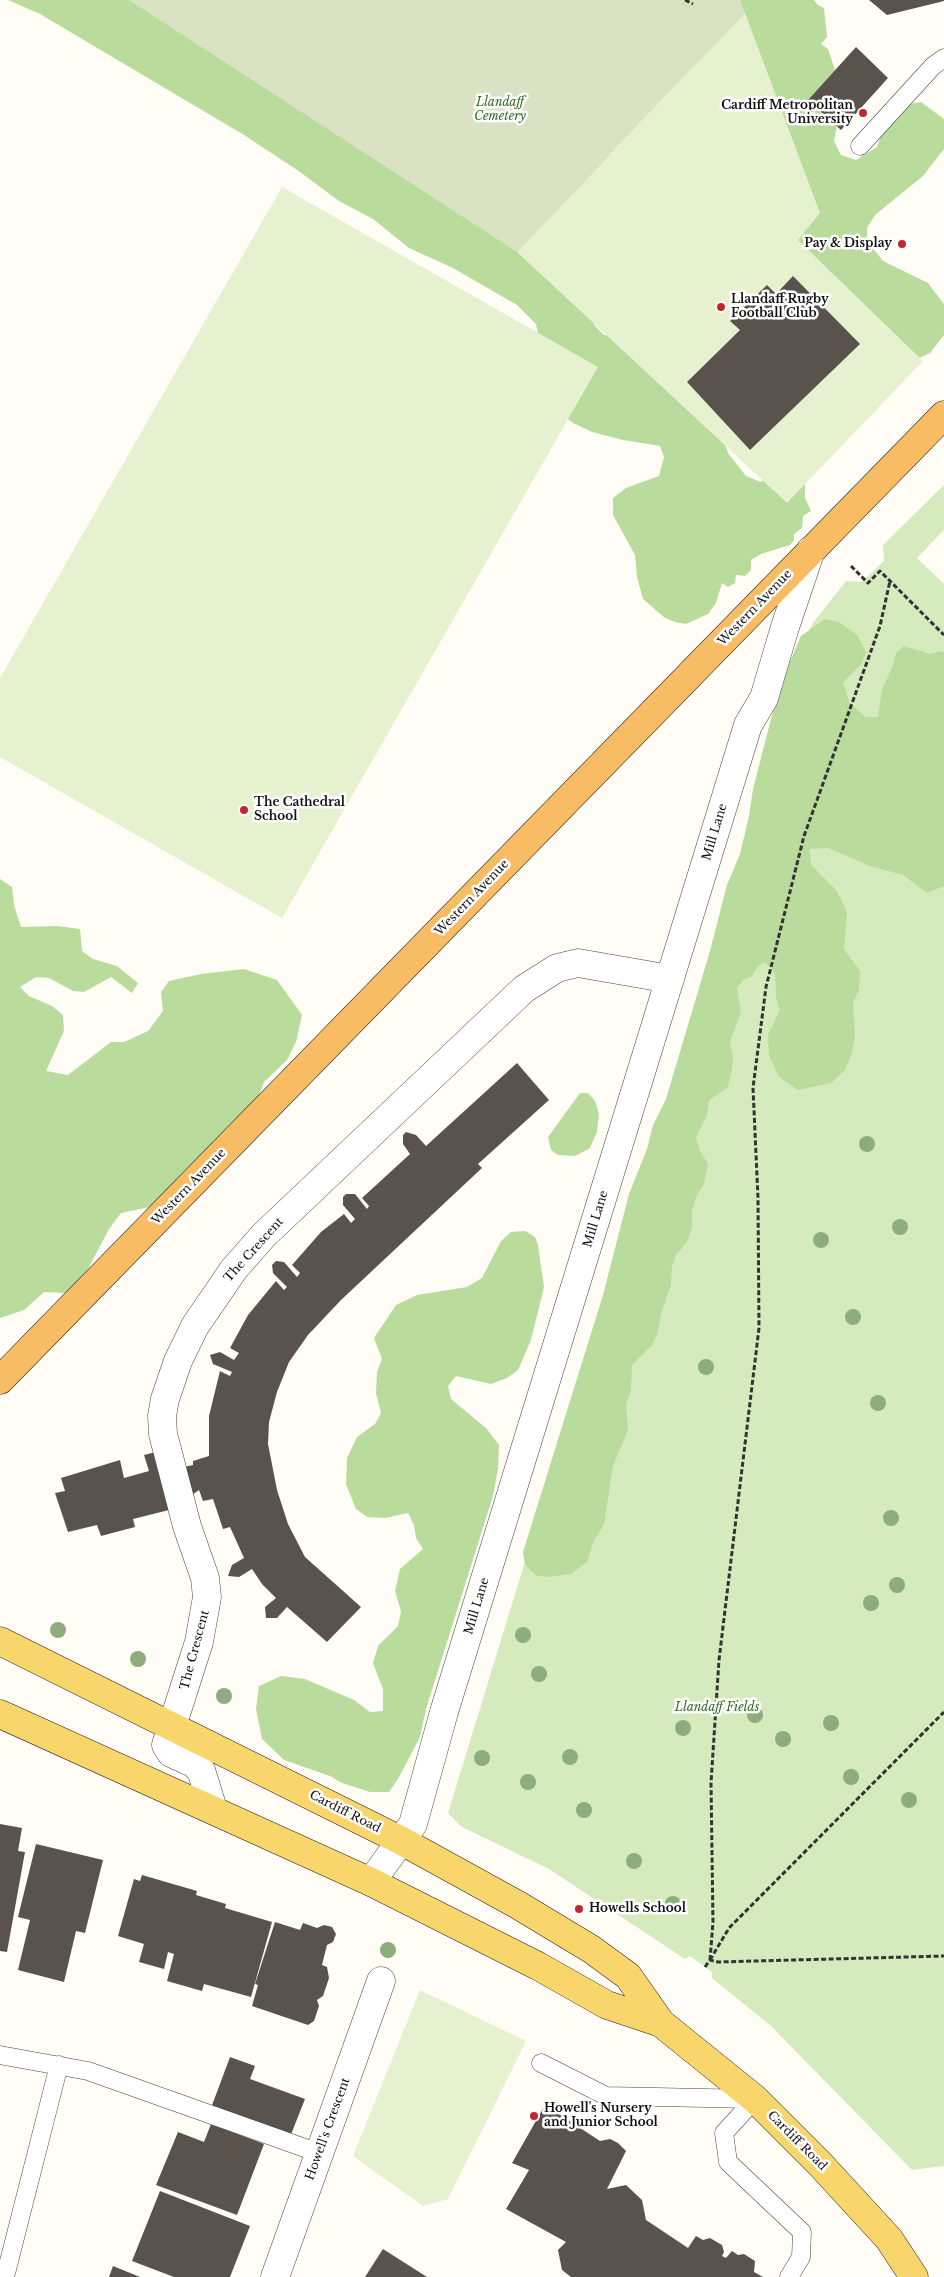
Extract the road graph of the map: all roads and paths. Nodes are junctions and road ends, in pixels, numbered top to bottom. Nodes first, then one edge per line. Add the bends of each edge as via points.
1 (685, 0) edge
2 (693, 4) dead end
3 (944, 58) edge
4 (860, 146) dead end
5 (944, 416) edge
6 (811, 550) junction
7 (851, 566) dead end
8 (890, 581) junction
9 (944, 635) edge
10 (670, 979) junction
11 (0, 1380) edge
12 (0, 1641) edge
13 (944, 1712) edge
14 (0, 1714) edge
15 (170, 1726) junction
16 (213, 1809) junction
17 (400, 1840) junction
18 (371, 1882) junction
19 (944, 1956) edge
20 (710, 1960) junction
21 (705, 1967) dead end
22 (381, 1981) dead end
23 (661, 2023) junction
24 (0, 2055) edge
25 (541, 2063) dead end
26 (59, 2065) junction
27 (755, 2099) junction
28 (318, 2153) junction
29 (5, 2277) edge
30 (275, 2277) edge
31 (789, 2277) edge
32 (914, 2277) edge

1 - 2 path
3 - 4 lane
5 - 6 highway, Western Avenue
6 - 10 street, Mill Lane via 764,698 748,725
6 - 11 highway, Western Avenue
7 - 8 path via 868,582 880,571
8 - 9 path
8 - 20 path via 880,626 804,836 766,987 753,1088 759,1328 719,1660 712,1782 713,1922
10 - 15 street, The Crescent via 578,963 557,968 541,977 512,1000 264,1235 215,1294 178,1361 162,1416 187,1526 205,1578 207,1597 200,1642
10 - 17 street, Mill Lane via 447,1702 413,1824
12 - 15 main road, Cardiff Road
13 - 20 path via 729,1928
14 - 16 main road, Cardiff Road
15 - 16 street, The Crescent via 166,1745 172,1753 201,1770
15 - 17 main road, Cardiff Road
16 - 18 main road, Cardiff Road
17 - 18 street, Mill Lane
17 - 23 main road, Cardiff Road via 591,1950 628,1976
18 - 23 main road, Cardiff Road via 538,1966 607,2005
19 - 20 path
20 - 21 path
22 - 28 street, Howell's Crescent
23 - 27 main road, Cardiff Road
24 - 26 lane
25 - 27 lane via 606,2096
26 - 28 lane via 88,2071
26 - 29 lane
27 - 31 lane via 724,2132 728,2162 802,2232 801,2257
27 - 32 main road, Cardiff Road via 889,2239
28 - 30 street, Howell's Crescent

